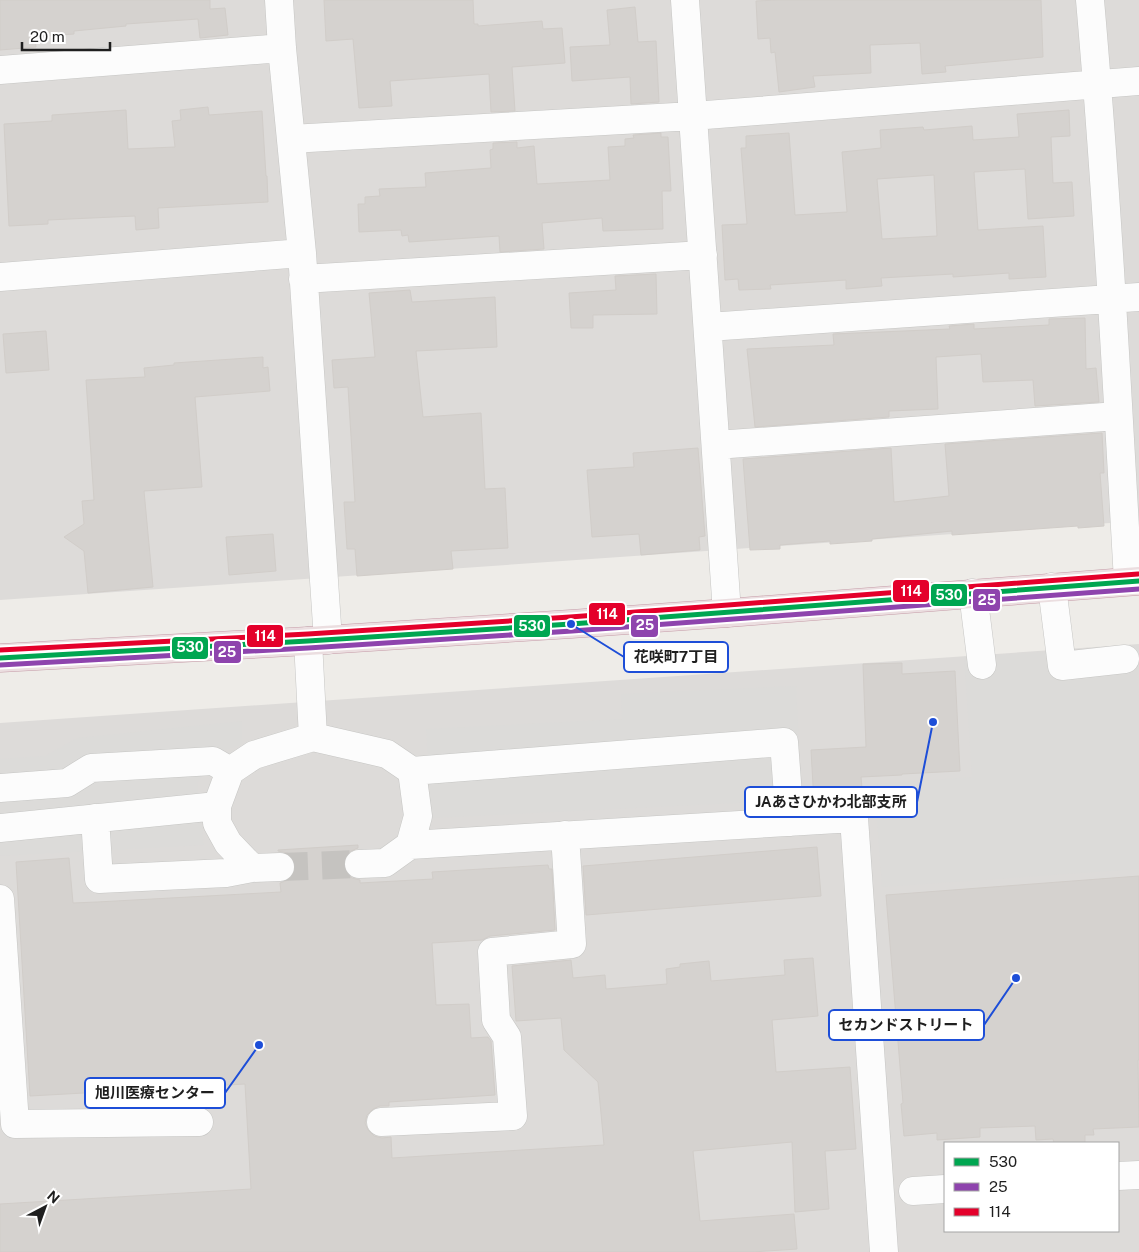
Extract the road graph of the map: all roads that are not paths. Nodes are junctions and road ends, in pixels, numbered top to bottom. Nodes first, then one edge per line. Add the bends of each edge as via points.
1 (279, 0) edge
2 (685, 0) edge
3 (1090, 0) edge
4 (282, 48) junction
5 (0, 70) edge
6 (1139, 81) edge
7 (1097, 84) junction
8 (693, 116) junction
9 (291, 139) junction
10 (702, 255) junction
11 (302, 266) junction
12 (0, 278) edge
13 (1139, 297) edge
14 (1112, 299) junction
15 (708, 327) junction
16 (1118, 416) junction
17 (716, 444) junction
18 (1133, 581) edge
19 (1052, 587) junction
20 (973, 593) junction
21 (727, 613) junction
22 (318, 640) junction
23 (0, 658) edge
24 (1125, 659) dead end
25 (982, 665) dead end
26 (313, 737) junction
27 (230, 771) junction
28 (412, 771) junction
29 (0, 788) edge
30 (217, 806) junction
31 (95, 818) junction
32 (790, 822) junction
33 (0, 828) edge
34 (565, 835) junction
35 (410, 844) junction
36 (359, 864) tunnel mouth
37 (280, 867) tunnel mouth
38 (252, 868) junction
39 (0, 899) edge
40 (199, 1122) dead end
41 (382, 1122) dead end
42 (1139, 1175) edge
43 (1119, 1176) edge
44 (944, 1189) edge
45 (913, 1191) dead end
46 (884, 1252) edge

1 - 4 street
2 - 8 street
3 - 7 street
4 - 5 street
4 - 9 street
6 - 7 street
7 - 8 street
7 - 14 street
8 - 9 street
8 - 10 street
9 - 11 street
10 - 11 street
10 - 15 street
11 - 12 street
11 - 22 street
13 - 14 street
14 - 15 street
14 - 16 street
15 - 17 street
16 - 17 street
16 - 18 street
17 - 21 street
18 - 19 highway
19 - 20 highway
19 - 24 street via 1062,666
20 - 21 highway
20 - 25 street
21 - 22 highway
22 - 23 highway
22 - 26 street
26 - 27 street via 254,755
26 - 28 street via 387,754
27 - 29 street via 213,761 91,768 67,783
27 - 30 street
28 - 32 street via 784,742
28 - 35 street via 418,816
30 - 31 street
30 - 38 street via 217,823 228,843
31 - 33 street
31 - 38 street via 99,878 226,873
32 - 34 street
32 - 46 street via 854,818
34 - 35 street
34 - 41 street via 572,944 492,952 496,1020 507,1037 514,1116
35 - 36 street via 385,863
37 - 38 street
39 - 40 street via 15,1124
42 - 43 street
44 - 45 street

